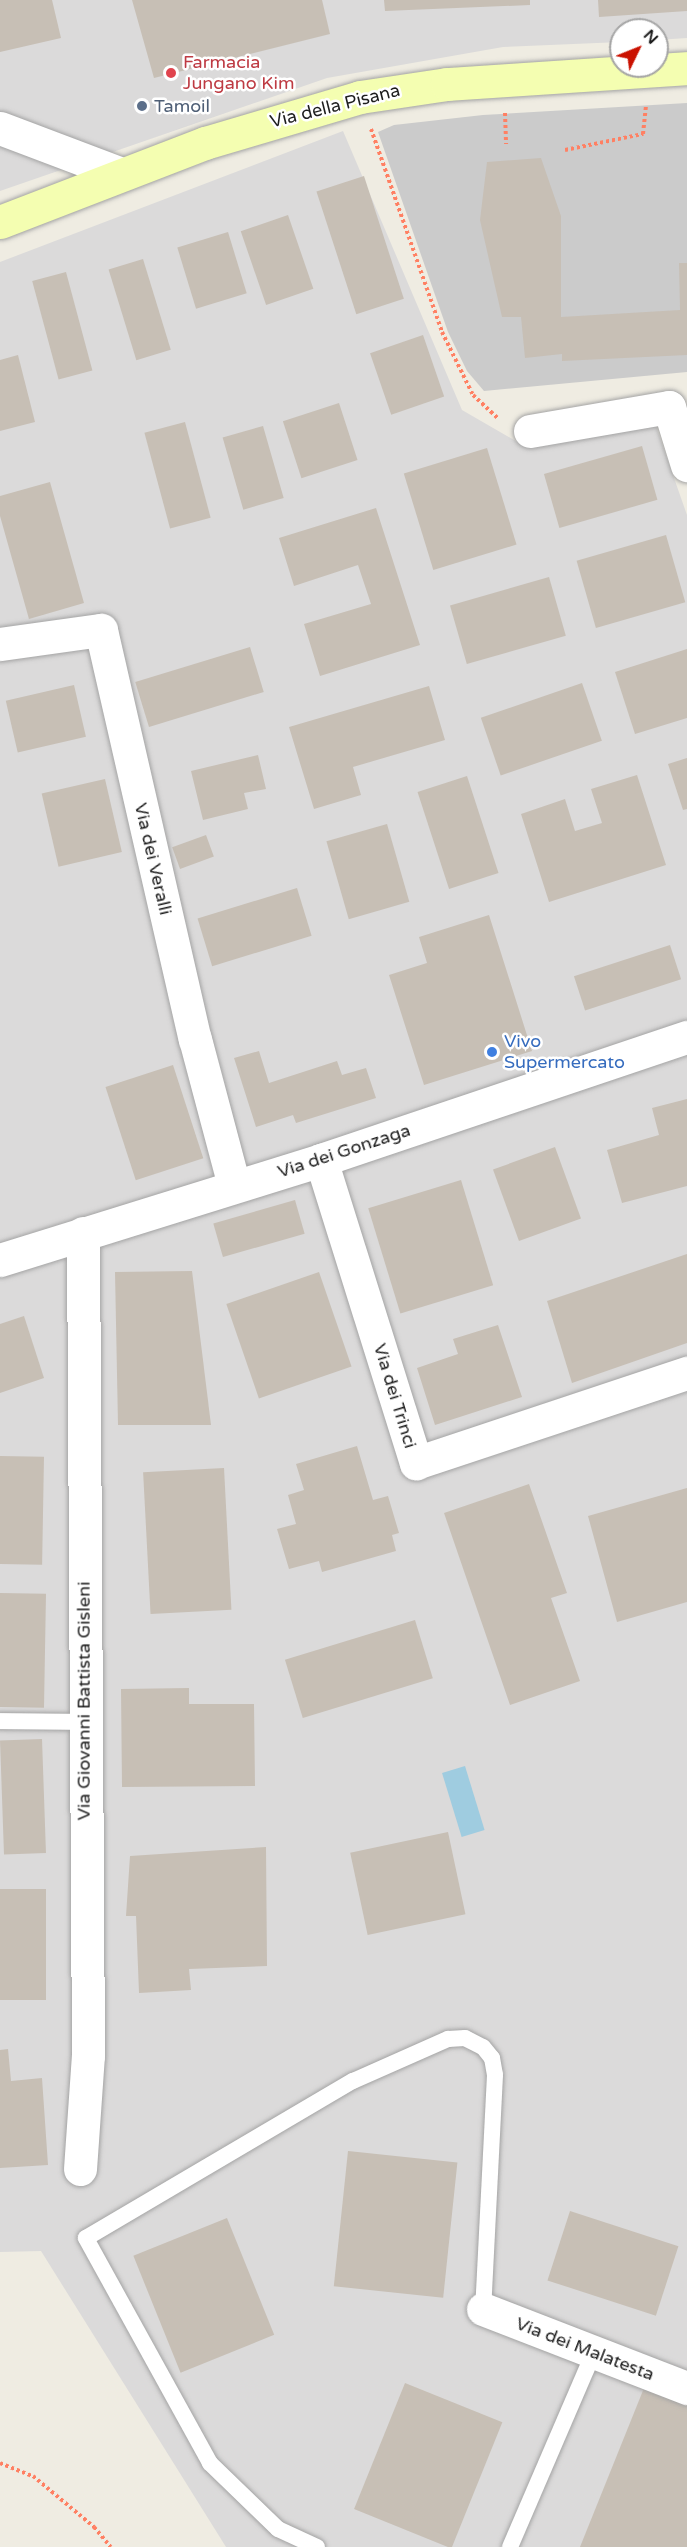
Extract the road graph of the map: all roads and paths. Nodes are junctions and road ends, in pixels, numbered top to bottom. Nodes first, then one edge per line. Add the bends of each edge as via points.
1 (687, 68) edge
2 (669, 69) edge
3 (609, 73) edge
4 (646, 78) edge
5 (360, 97) junction
6 (0, 128) edge
7 (565, 150) dead end
8 (122, 174) junction
9 (0, 222) edge
10 (530, 431) joint
11 (687, 465) edge
12 (0, 644) edge
13 (687, 1037) edge
14 (321, 1160) junction
15 (234, 1186) junction
16 (83, 1233) junction
17 (0, 1260) edge
18 (687, 1373) edge
19 (0, 1721) edge
20 (84, 1722) junction
21 (80, 2169) dead end
22 (483, 2309) joint
23 (594, 2352) junction
24 (687, 2388) edge
25 (0, 2463) edge
26 (111, 2547) edge
27 (317, 2547) edge
28 (510, 2547) edge

1 - 2 main road, Via della Pisana
3 - 5 main road, Via della Pisana via 447,84
4 - 7 path via 643,134
5 - 8 main road, Via della Pisana via 272,121
5 - 10 path via 442,332 472,395 511,428
6 - 8 street
8 - 9 main road, Via della Pisana
10 - 11 street via 669,407
12 - 15 street, Via dei Veralli via 101,630 195,1039
13 - 14 street, Via dei Gonzaga
14 - 15 street, Via dei Gonzaga
14 - 18 street, Via dei Trinci via 416,1463
15 - 16 street, Via dei Gonzaga
16 - 17 street, Via dei Gonzaga
16 - 20 street, Via Giovanni Battista Gisleni
19 - 20 lane
20 - 21 street, Via Giovanni Battista Gisleni via 88,2056
22 - 23 street, Via dei Malatesta
22 - 27 lane via 495,2075 492,2058 465,2038 448,2039 353,2081 86,2238 210,2463 278,2529
23 - 24 street, Via dei Malatesta
23 - 28 lane
25 - 26 path via 33,2476 94,2527

